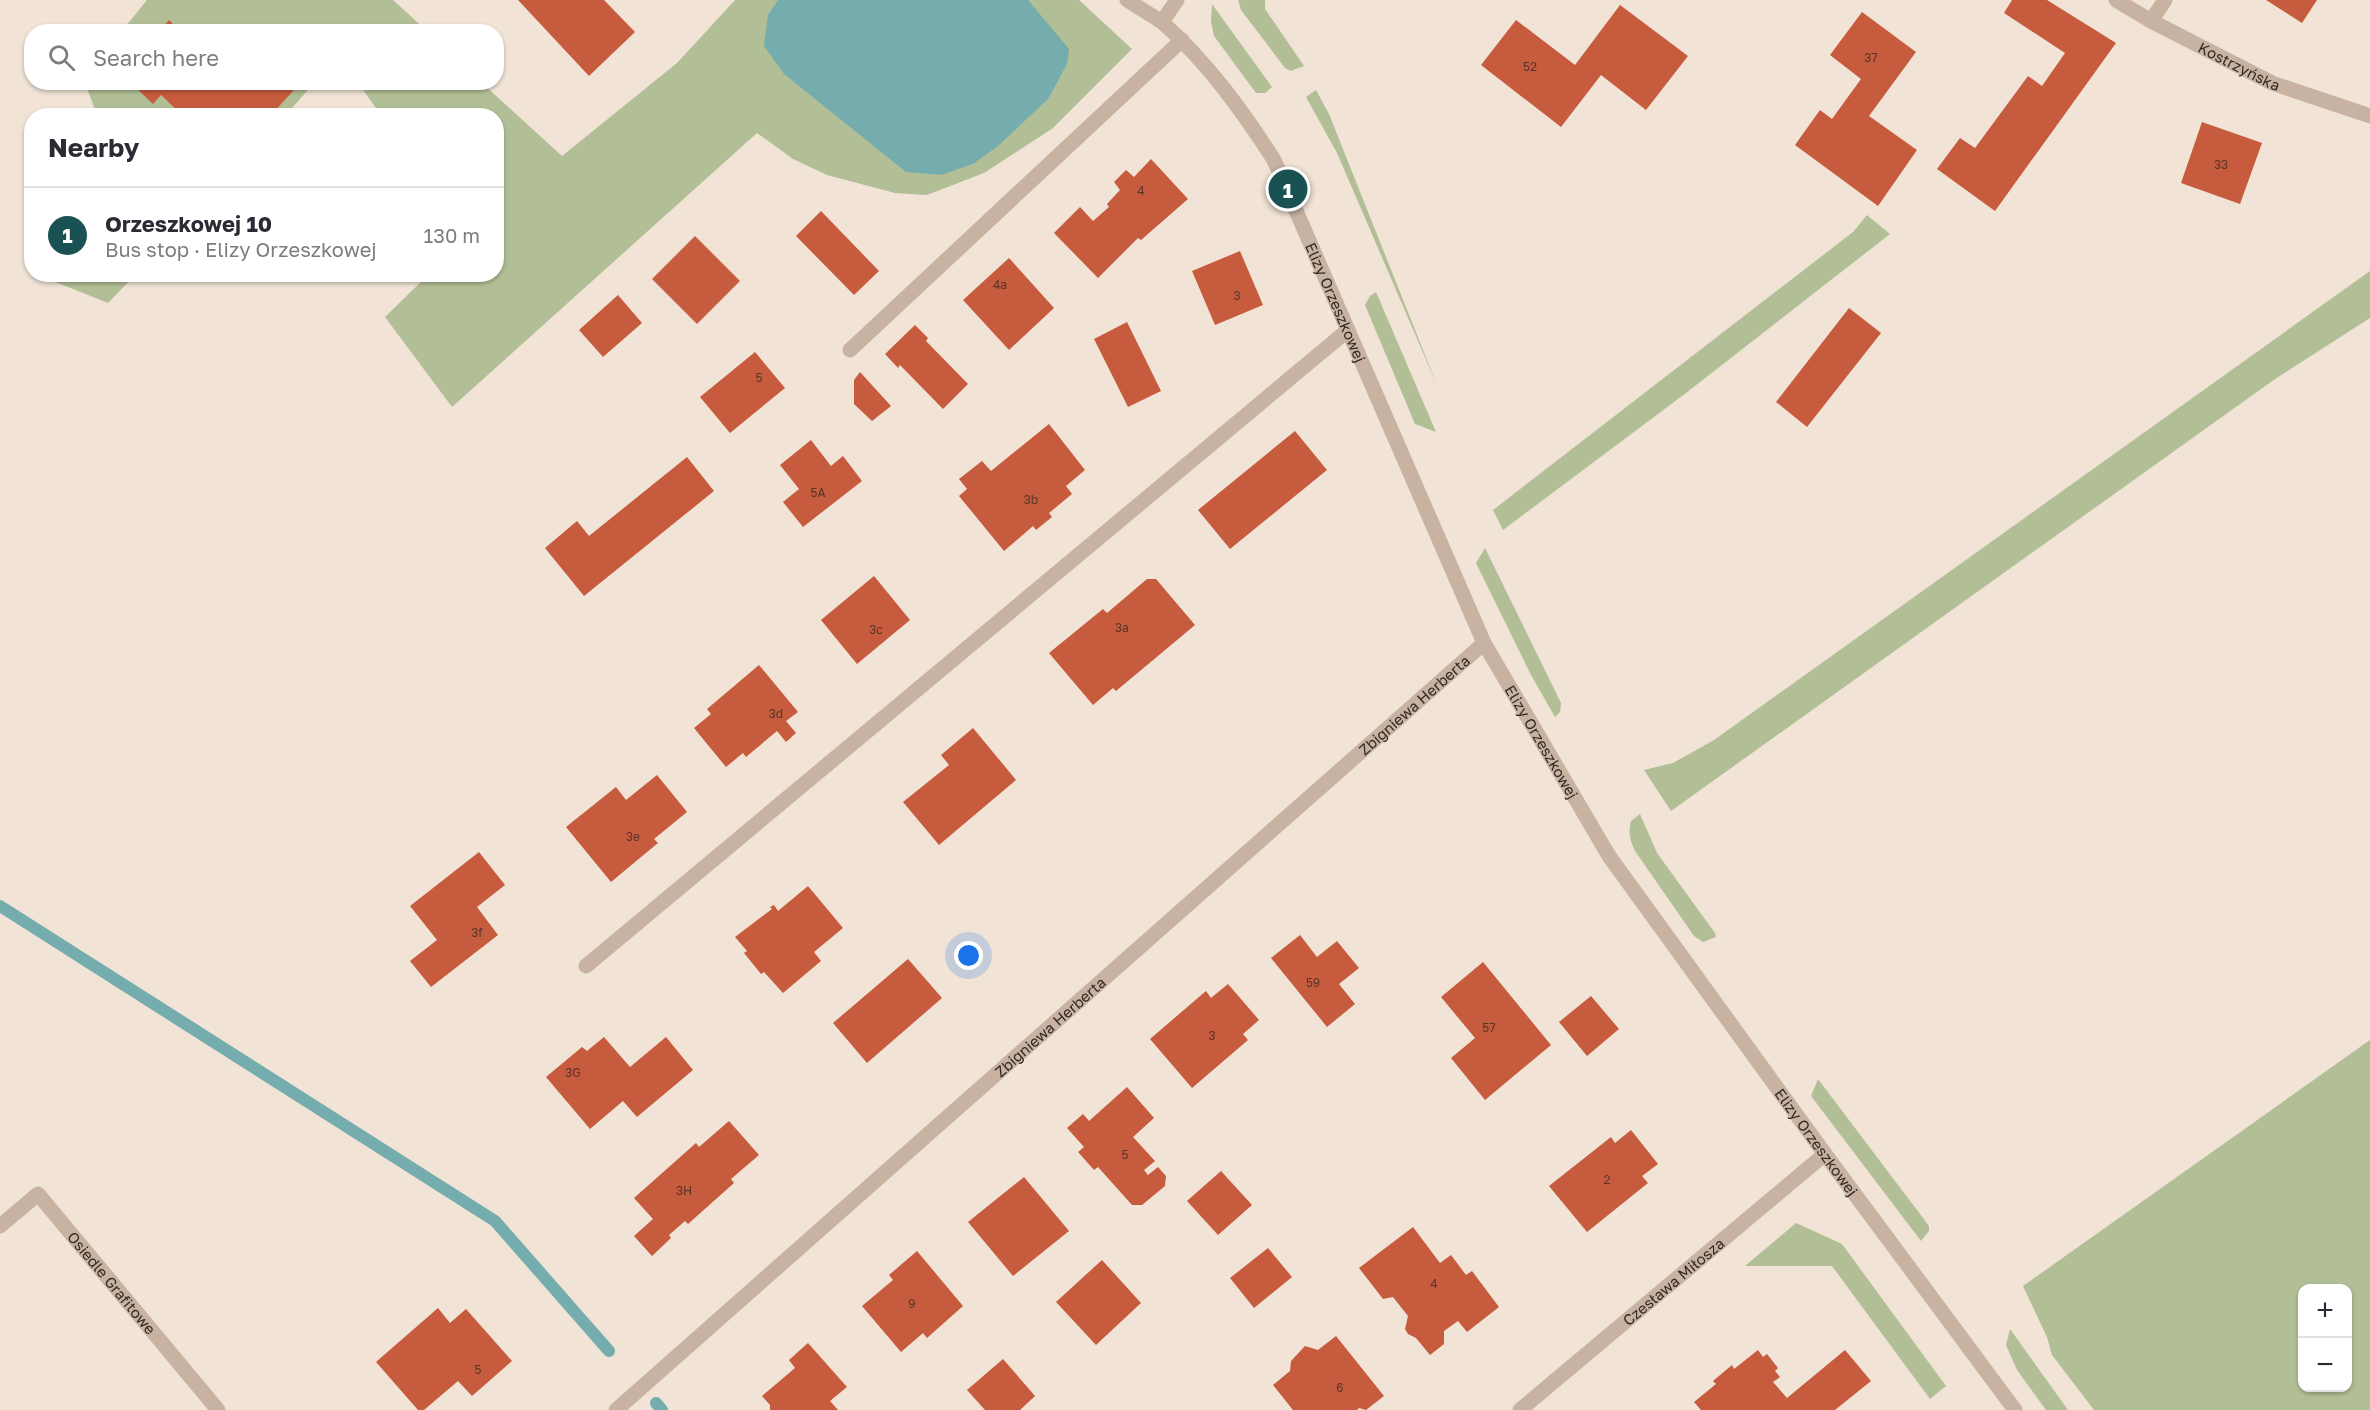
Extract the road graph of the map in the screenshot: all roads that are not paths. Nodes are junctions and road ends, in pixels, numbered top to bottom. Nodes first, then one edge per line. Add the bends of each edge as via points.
1 (1127, 0) edge
2 (1177, 0) edge
3 (2116, 0) edge
4 (2164, 0) edge
5 (2151, 21) junction
6 (1162, 22) junction
7 (1182, 40) junction
8 (2370, 116) edge
9 (1348, 330) junction
10 (850, 350) dead end
11 (1484, 643) junction
12 (586, 966) dead end
13 (1825, 1154) junction
14 (0, 1226) edge
15 (218, 1410) edge
16 (616, 1410) edge
17 (1520, 1410) edge
18 (2015, 1410) edge

1 - 6 street, Elizy Orzeszkowej
2 - 6 street
3 - 5 street, Kostrzyńska
4 - 5 street
5 - 8 street, Kostrzyńska via 2272,83
6 - 7 street, Elizy Orzeszkowej
7 - 9 street, Elizy Orzeszkowej via 1252,125 1274,160
7 - 10 street
9 - 11 street, Elizy Orzeszkowej
9 - 12 street
11 - 13 street, Elizy Orzeszkowej via 1609,856
11 - 16 street, Zbigniewa Herberta
13 - 17 street, Czesława Miłosza
13 - 18 street, Elizy Orzeszkowej
14 - 15 street, Osiedle Grafitowe via 38,1194

